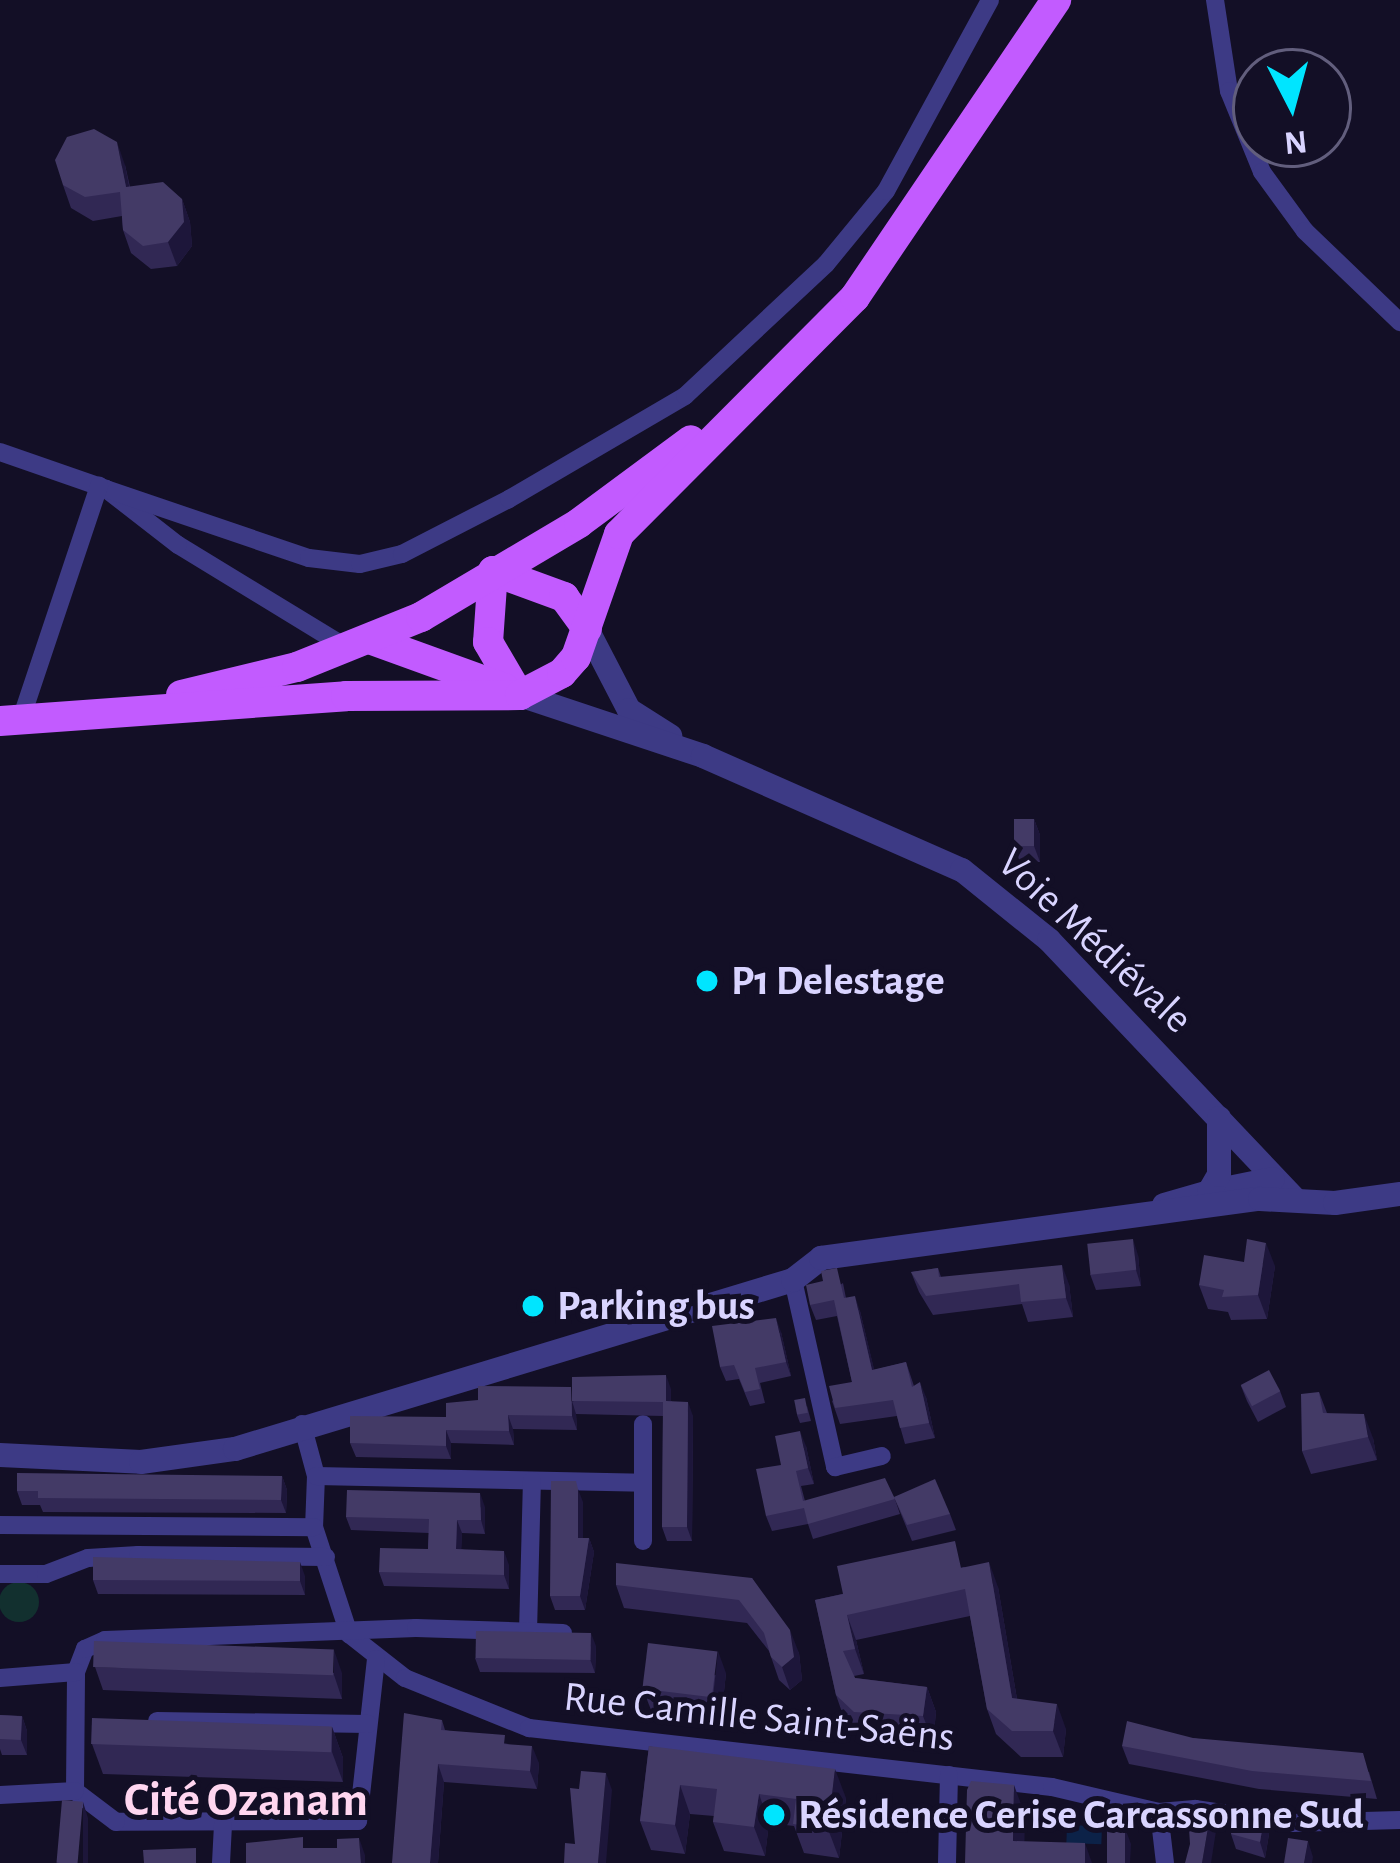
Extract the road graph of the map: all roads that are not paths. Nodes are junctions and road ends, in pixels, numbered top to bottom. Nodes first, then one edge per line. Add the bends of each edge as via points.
1 (989, 0) edge
2 (1057, 0) edge
3 (1215, 0) edge
4 (1400, 322) edge
5 (773, 380) junction
6 (0, 452) edge
7 (102, 488) junction
8 (493, 571) junction
9 (587, 629) junction
10 (359, 644) junction
11 (520, 695) junction
12 (7, 719) edge
13 (703, 756) junction
14 (1219, 1118) junction
15 (1274, 1179) junction
16 (1208, 1192) junction
17 (1400, 1194) edge
18 (1294, 1198) junction
19 (1114, 1219) junction
20 (794, 1280) junction
21 (302, 1424) junction
22 (643, 1424) dead end
23 (0, 1455) edge
24 (882, 1456) dead end
25 (316, 1476) junction
26 (532, 1481) junction
27 (643, 1483) junction
28 (0, 1525) edge
29 (314, 1527) junction
30 (643, 1541) dead end
31 (326, 1557) junction
32 (0, 1574) edge
33 (528, 1632) junction
34 (349, 1634) junction
35 (572, 1634) edge
36 (376, 1659) junction
37 (76, 1672) junction
38 (0, 1678) edge
39 (77, 1721) junction
40 (100, 1721) edge
41 (123, 1721) edge
42 (368, 1724) junction
43 (949, 1775) junction
44 (75, 1791) junction
45 (0, 1795) edge
46 (1159, 1812) junction
47 (1400, 1820) edge
48 (223, 1825) junction
49 (221, 1863) edge
50 (947, 1863) edge
51 (1165, 1863) edge

1 - 7 street via 886,191 826,264 685,396 509,499 402,554 360,564 309,558
2 - 5 main road via 854,297
3 - 4 street via 1229,91 1262,172 1305,230
5 - 8 main road via 579,523
5 - 9 main road via 619,534
6 - 7 street
7 - 10 street via 178,545
7 - 12 street
8 - 9 main road via 564,597
8 - 10 main road
8 - 11 main road via 488,642
9 - 11 main road via 562,673
9 - 13 street via 629,710
10 - 11 main road via 430,655
10 - 12 main road via 198,693
11 - 12 main road via 346,696
11 - 13 street
13 - 14 street, Voie Médiévale via 962,870 1049,940
14 - 15 street, Voie Médiévale
14 - 16 street via 1224,1156
15 - 16 street
15 - 18 street, Voie Médiévale
16 - 19 street
17 - 18 street via 1335,1203
18 - 19 street
19 - 20 street via 821,1258
20 - 21 street
20 - 24 street via 836,1468
21 - 23 street via 189,1460
21 - 25 street
22 - 27 street
25 - 26 street
25 - 29 street
26 - 27 street
26 - 33 street
27 - 30 street
28 - 29 street
29 - 31 street
31 - 32 street via 138,1555 88,1558 46,1574
31 - 34 street
33 - 34 street
33 - 35 street
34 - 36 street, Rue Camille Saint-Saëns
34 - 37 street via 105,1640 85,1649
36 - 42 street
36 - 43 street, Rue Camille Saint-Saëns via 529,1728
37 - 38 street
37 - 39 street
39 - 40 street
39 - 44 street
41 - 42 street
42 - 48 street via 358,1821
43 - 46 street, Rue Camille Saint-Saëns via 1052,1786
43 - 50 street
44 - 45 street
44 - 48 street via 116,1822
46 - 47 street, Rue Camille Saint-Saëns via 1292,1823
46 - 51 street
48 - 49 street

